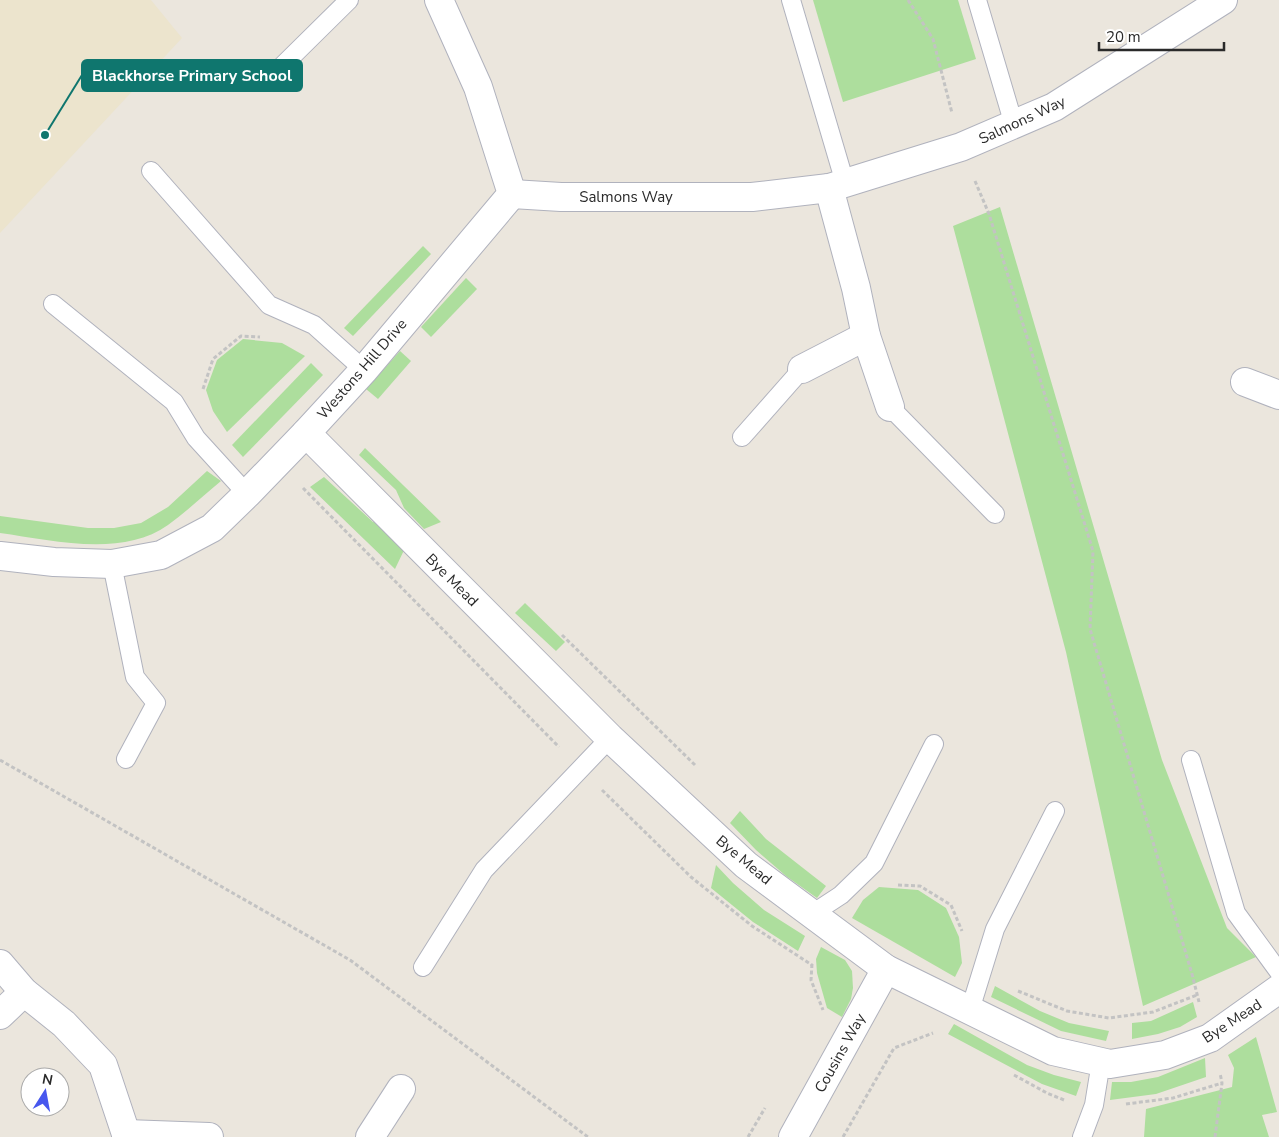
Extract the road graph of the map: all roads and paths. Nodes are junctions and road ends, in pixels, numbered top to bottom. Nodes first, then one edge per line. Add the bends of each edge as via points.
1 (349, 0) edge
2 (439, 0) edge
3 (791, 0) edge
4 (908, 0) edge
5 (977, 0) edge
6 (1223, 0) edge
7 (272, 75) dead end
8 (1014, 125) junction
9 (961, 148) junction
10 (151, 171) dead end
11 (837, 185) junction
12 (512, 194) junction
13 (53, 304) dead end
14 (866, 336) junction
15 (802, 369) joint
16 (364, 370) junction
17 (1245, 382) dead end
18 (1279, 396) edge
19 (890, 407) joint
20 (306, 433) junction
21 (742, 437) dead end
22 (247, 494) junction
23 (995, 514) dead end
24 (0, 556) edge
25 (112, 564) junction
26 (610, 738) junction
27 (934, 744) dead end
28 (126, 759) dead end
29 (0, 760) edge
30 (1191, 760) dead end
31 (1055, 812) dead end
32 (812, 914) junction
33 (0, 964) edge
34 (423, 967) dead end
35 (886, 969) junction
36 (1279, 972) edge
37 (981, 975) junction
38 (1279, 989) edge
39 (24, 992) junction
40 (1197, 995) junction
41 (970, 1010) junction
42 (0, 1015) edge
43 (1210, 1038) junction
44 (1101, 1062) junction
45 (401, 1089) dead end
46 (126, 1135) edge
47 (210, 1137) edge
48 (370, 1137) edge
49 (588, 1137) edge
50 (793, 1137) edge
51 (1082, 1137) edge
52 (1215, 1137) edge

1 - 7 lane
2 - 12 street via 478,87
3 - 11 lane
4 - 9 path via 933,39
5 - 8 lane
6 - 8 street, Salmons Way via 1054,108
8 - 9 street, Salmons Way
9 - 11 street, Salmons Way
9 - 40 path via 989,214 1093,550 1090,629
10 - 16 lane via 269,305 314,325
11 - 12 street, Salmons Way via 752,197
11 - 14 street
12 - 16 street, Westons Hill Drive
13 - 22 lane via 174,402 196,438
14 - 15 street
14 - 19 street
15 - 21 lane
16 - 20 street, Westons Hill Drive
17 - 18 street
19 - 23 lane
20 - 22 street, Westons Hill Drive
20 - 26 street, Bye Mead
22 - 25 street, Westons Hill Drive via 212,528 161,555
24 - 25 street, Westons Hill Drive
25 - 28 lane via 135,677 156,702
26 - 32 street, Bye Mead via 746,865
26 - 34 lane via 484,870
27 - 32 lane via 874,863 841,895
29 - 49 path via 350,960
30 - 36 lane via 1236,913
31 - 37 lane via 995,929
32 - 35 street, Bye Mead
33 - 39 street
35 - 41 street, Bye Mead
35 - 50 street, Cousins Way
37 - 40 path via 1066,1010 1109,1018 1153,1012
37 - 41 lane
38 - 43 street, Bye Mead
39 - 42 street
39 - 46 street via 64,1024 103,1065
40 - 43 path
41 - 44 street, Bye Mead via 1053,1051
43 - 44 street, Bye Mead via 1165,1055 1110,1064
43 - 52 path via 1222,1082
44 - 51 lane via 1094,1105
45 - 48 street
46 - 47 street

